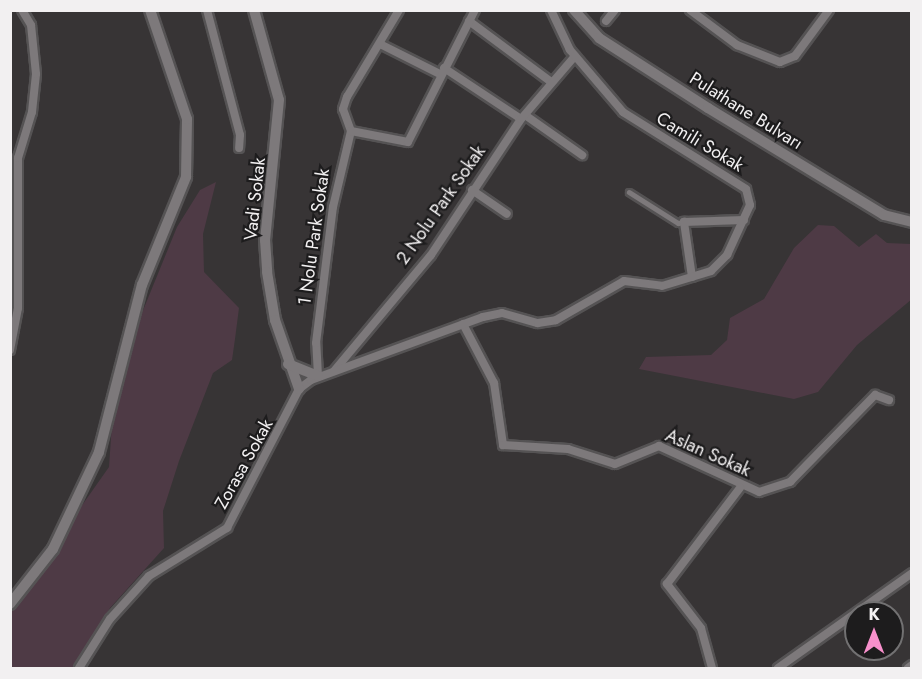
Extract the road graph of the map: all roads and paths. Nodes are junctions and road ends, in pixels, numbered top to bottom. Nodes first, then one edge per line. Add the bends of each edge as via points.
1 (22, 10) edge
2 (150, 10) edge
3 (207, 10) edge
4 (254, 10) edge
5 (399, 10) edge
6 (475, 10) edge
7 (551, 10) edge
8 (574, 10) edge
9 (615, 10) edge
10 (690, 10) edge
11 (829, 10) edge
12 (469, 21) junction
13 (606, 21) dead end
14 (382, 45) junction
15 (575, 56) junction
16 (442, 71) junction
17 (552, 82) junction
18 (523, 117) junction
19 (351, 131) junction
20 (239, 148) dead end
21 (582, 155) dead end
22 (472, 190) junction
23 (629, 192) dead end
24 (507, 214) dead end
25 (744, 220) junction
26 (684, 222) junction
27 (912, 222) edge
28 (692, 277) junction
29 (463, 324) junction
30 (10, 350) edge
31 (288, 364) junction
32 (334, 371) junction
33 (318, 376) junction
34 (299, 389) junction
35 (889, 400) dead end
36 (740, 488) junction
37 (912, 573) edge
38 (10, 604) edge
39 (80, 669) edge
40 (712, 669) edge
41 (778, 669) edge

1 - 30 street via 31,25 36,74 18,158 18,308
2 - 38 street via 177,82 190,155 142,285 106,434 52,549
3 - 20 street via 240,135
4 - 31 street, Vadi Sokak via 279,100 265,240 275,320
5 - 14 street
6 - 12 street
7 - 15 street, Camili Sokak
8 - 27 street, Pulathane Bulvarı via 599,38 708,108 884,215
9 - 13 street
10 - 11 street via 738,45 780,62 795,56
12 - 16 street
12 - 17 street
14 - 16 street
14 - 19 street via 345,103
15 - 17 street, 2 Nolu Park Sokak
15 - 25 street, Camili Sokak via 622,112 746,189 751,197
16 - 18 street
16 - 19 street via 408,142
17 - 18 street, 2 Nolu Park Sokak
18 - 21 street
18 - 22 street, 2 Nolu Park Sokak
19 - 33 street, 1 Nolu Park Sokak via 333,207 316,343
22 - 24 street
22 - 32 street, 2 Nolu Park Sokak via 431,255
23 - 26 lane
25 - 26 street
25 - 28 street, Camili Sokak via 718,266
26 - 28 street
28 - 29 street, Camili Sokak via 662,286 624,281 556,320 538,323 502,313
29 - 32 street, Camili Sokak
29 - 36 street, Aslan Sokak via 494,383 503,445 568,449 615,464 653,445
31 - 33 street
31 - 34 street, Vadi Sokak
32 - 33 street, Camili Sokak
33 - 34 street, Camili Sokak
34 - 39 street, Zorasa Sokak via 227,528 149,576 110,620
35 - 36 street, Aslan Sokak via 874,395 790,482 769,491
36 - 40 street via 667,584 701,628
37 - 41 street

